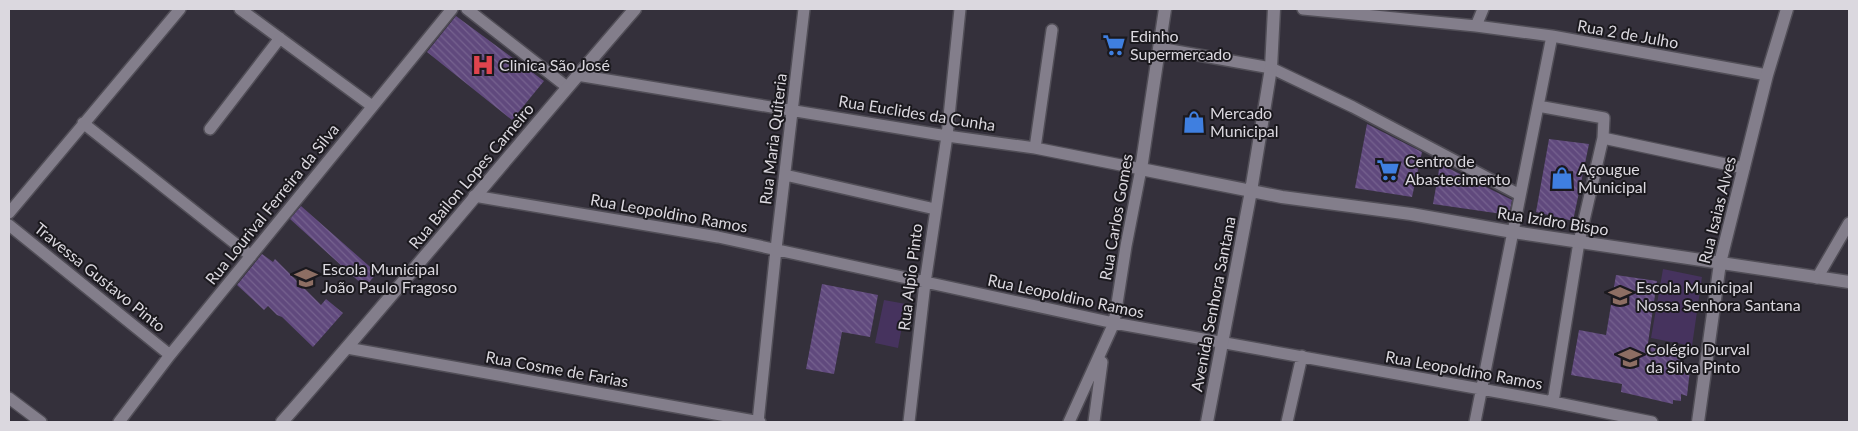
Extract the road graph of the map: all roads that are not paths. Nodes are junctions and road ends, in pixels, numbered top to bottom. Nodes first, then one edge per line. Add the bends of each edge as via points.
1 (180, 9) edge
2 (240, 9) edge
3 (452, 9) edge
4 (467, 9) edge
5 (635, 9) edge
6 (804, 9) edge
7 (960, 9) edge
8 (1164, 9) edge
9 (1274, 9) edge
10 (1303, 9) edge
11 (1482, 9) edge
12 (1787, 9) edge
13 (1476, 26) junction
14 (1052, 30) dead end
15 (1552, 36) junction
16 (280, 38) junction
17 (1159, 48) junction
18 (1271, 68) junction
19 (577, 75) junction
20 (1767, 75) junction
21 (567, 87) junction
22 (372, 106) junction
23 (1538, 106) junction
24 (793, 110) junction
25 (84, 122) junction
26 (210, 130) dead end
27 (947, 136) junction
28 (1603, 138) junction
29 (1036, 148) junction
30 (1744, 168) junction
31 (1141, 170) junction
32 (785, 175) junction
33 (1251, 191) junction
34 (1520, 195) junction
35 (474, 196) junction
36 (936, 209) junction
37 (9, 213) edge
38 (1849, 223) edge
39 (9, 225) edge
40 (1513, 232) junction
41 (1578, 242) junction
42 (776, 249) junction
43 (251, 256) junction
44 (1720, 263) junction
45 (1817, 278) junction
46 (1849, 282) edge
47 (925, 283) junction
48 (1114, 324) junction
49 (1222, 344) junction
50 (347, 348) junction
51 (1103, 351) junction
52 (170, 356) junction
53 (1302, 356) junction
54 (1481, 390) junction
55 (9, 398) edge
56 (1552, 402) junction
57 (41, 422) edge
58 (119, 422) edge
59 (282, 422) edge
60 (759, 422) edge
61 (909, 422) edge
62 (1069, 422) edge
63 (1094, 422) edge
64 (1207, 422) edge
65 (1287, 422) edge
66 (1475, 422) edge
67 (1652, 422) edge
68 (1698, 422) edge

1 - 25 street
2 - 16 street
3 - 22 street, Rua Lourival Ferreira da Silva
4 - 21 street
5 - 19 street, Rua Bailon Lopes Carneiro
6 - 24 street, Rua Maria Quiteria
7 - 27 street, Rua Alpio Pinto
8 - 17 street, Rua Carlos Gomes
9 - 18 street, Avenida Senhora Santana
10 - 13 street, Rua 2 de Julho
11 - 13 street
12 - 20 street, Rua Isaias Alves
13 - 15 street, Rua 2 de Julho
14 - 29 street
15 - 20 street, Rua 2 de Julho
15 - 23 street
16 - 22 street
16 - 26 street
17 - 18 street
17 - 31 street, Rua Carlos Gomes
18 - 33 street, Avenida Senhora Santana
18 - 34 street via 1353,106
19 - 21 street, Rua Bailon Lopes Carneiro
19 - 24 street, Rua Euclides da Cunha
20 - 30 street, Rua Isaias Alves
21 - 35 street, Rua Bailon Lopes Carneiro
22 - 43 street, Rua Lourival Ferreira da Silva
23 - 28 street via 1604,118
23 - 34 street
24 - 27 street, Rua Euclides da Cunha
24 - 32 street, Rua Maria Quiteria
25 - 37 street
25 - 43 street
27 - 29 street, Rua Euclides da Cunha
27 - 36 street, Rua Alpio Pinto
28 - 30 street
28 - 41 street
29 - 31 street, Rua Euclides da Cunha
30 - 44 street, Rua Isaias Alves
31 - 33 street, Rua Euclides da Cunha
31 - 48 street, Rua Carlos Gomes
32 - 36 street
32 - 42 street, Rua Maria Quiteria
33 - 40 street, Rua Izidro Bispo
33 - 49 street, Avenida Senhora Santana
34 - 40 street
35 - 42 street, Rua Leopoldino Ramos
35 - 50 street, Rua Bailon Lopes Carneiro
36 - 47 street, Rua Alpio Pinto
38 - 45 street
39 - 52 street, Travessa Gustavo Pinto
40 - 41 street, Rua Izidro Bispo
40 - 54 street
41 - 44 street, Rua Izidro Bispo
41 - 56 street
42 - 47 street, Rua Leopoldino Ramos
42 - 60 street, Rua Maria Quiteria
43 - 52 street, Rua Lourival Ferreira da Silva
44 - 45 street, Rua Izidro Bispo
44 - 68 street, Rua Isaias Alves
45 - 46 street, Rua Izidro Bispo
47 - 48 street, Rua Leopoldino Ramos
47 - 61 street, Rua Alpio Pinto
48 - 49 street, Rua Leopoldino Ramos
48 - 51 street, Rua Carlos Gomes
49 - 53 street, Rua Leopoldino Ramos
49 - 64 street, Avenida Senhora Santana
50 - 59 street, Rua Bailon Lopes Carneiro
50 - 60 street, Rua Cosme de Farias
51 - 62 street, Rua Carlos Gomes
51 - 63 street
52 - 58 street, Rua Lourival Ferreira da Silva
53 - 54 street, Rua Leopoldino Ramos
53 - 65 street
54 - 56 street, Rua Leopoldino Ramos
54 - 66 street
55 - 57 street
56 - 67 street, Rua Leopoldino Ramos

